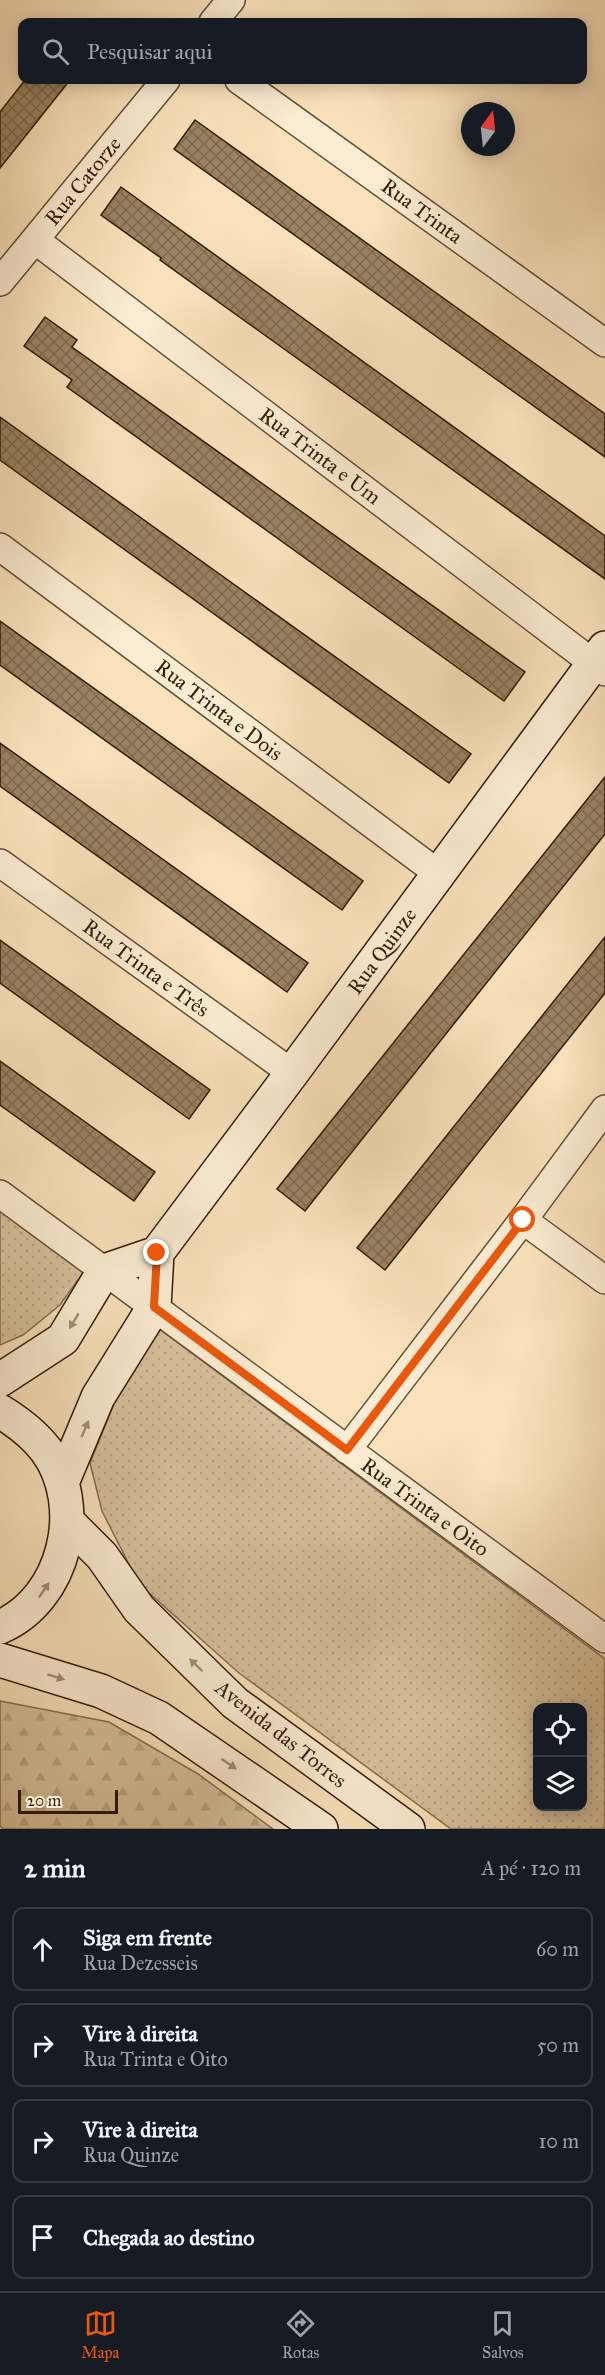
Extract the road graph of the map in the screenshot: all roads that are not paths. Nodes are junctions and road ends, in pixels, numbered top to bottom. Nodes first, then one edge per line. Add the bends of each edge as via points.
1 (231, 0) edge
2 (216, 18) edge
3 (163, 84) edge
4 (245, 84) edge
5 (35, 240) junction
6 (0, 282) edge
7 (605, 343) edge
8 (0, 547) edge
9 (601, 661) edge
10 (0, 863) edge
11 (439, 874) junction
12 (292, 1074) junction
13 (605, 1109) edge
14 (0, 1194) edge
15 (523, 1220) junction
16 (157, 1253) junction
17 (104, 1271) junction
18 (605, 1280) edge
19 (143, 1298) junction
20 (0, 1380) edge
21 (0, 1411) edge
22 (347, 1450) junction
23 (62, 1483) junction
24 (68, 1522) junction
25 (0, 1627) edge
26 (605, 1639) edge
27 (0, 1660) edge
28 (321, 1829) edge
29 (408, 1829) edge

1 - 2 street
3 - 5 street, Rua Catorze
4 - 7 street, Rua Trinta
5 - 6 street, Rua Catorze
5 - 9 street, Rua Trinta e Um
8 - 11 street, Rua Trinta e Dois
9 - 11 street, Rua Quinze
10 - 12 street, Rua Trinta e Três
11 - 12 street, Rua Quinze
12 - 16 street, Rua Quinze
13 - 15 street
14 - 17 street, Rua Trinta e Oito
15 - 18 street
15 - 22 street
16 - 17 street
16 - 19 street
17 - 19 street, Rua Trinta e Oito
17 -> 20 street via 63,1339
19 - 22 street, Rua Trinta e Oito
23 -> 19 street
21 - 23 street via 22,1424 46,1450
22 - 26 street, Rua Trinta e Oito
23 - 24 street
25 -> 24 street via 13,1622 42,1595 61,1560
29 -> 24 street, Avenida das Torres via 235,1703 139,1609 102,1556
27 -> 28 street via 101,1690 159,1718

